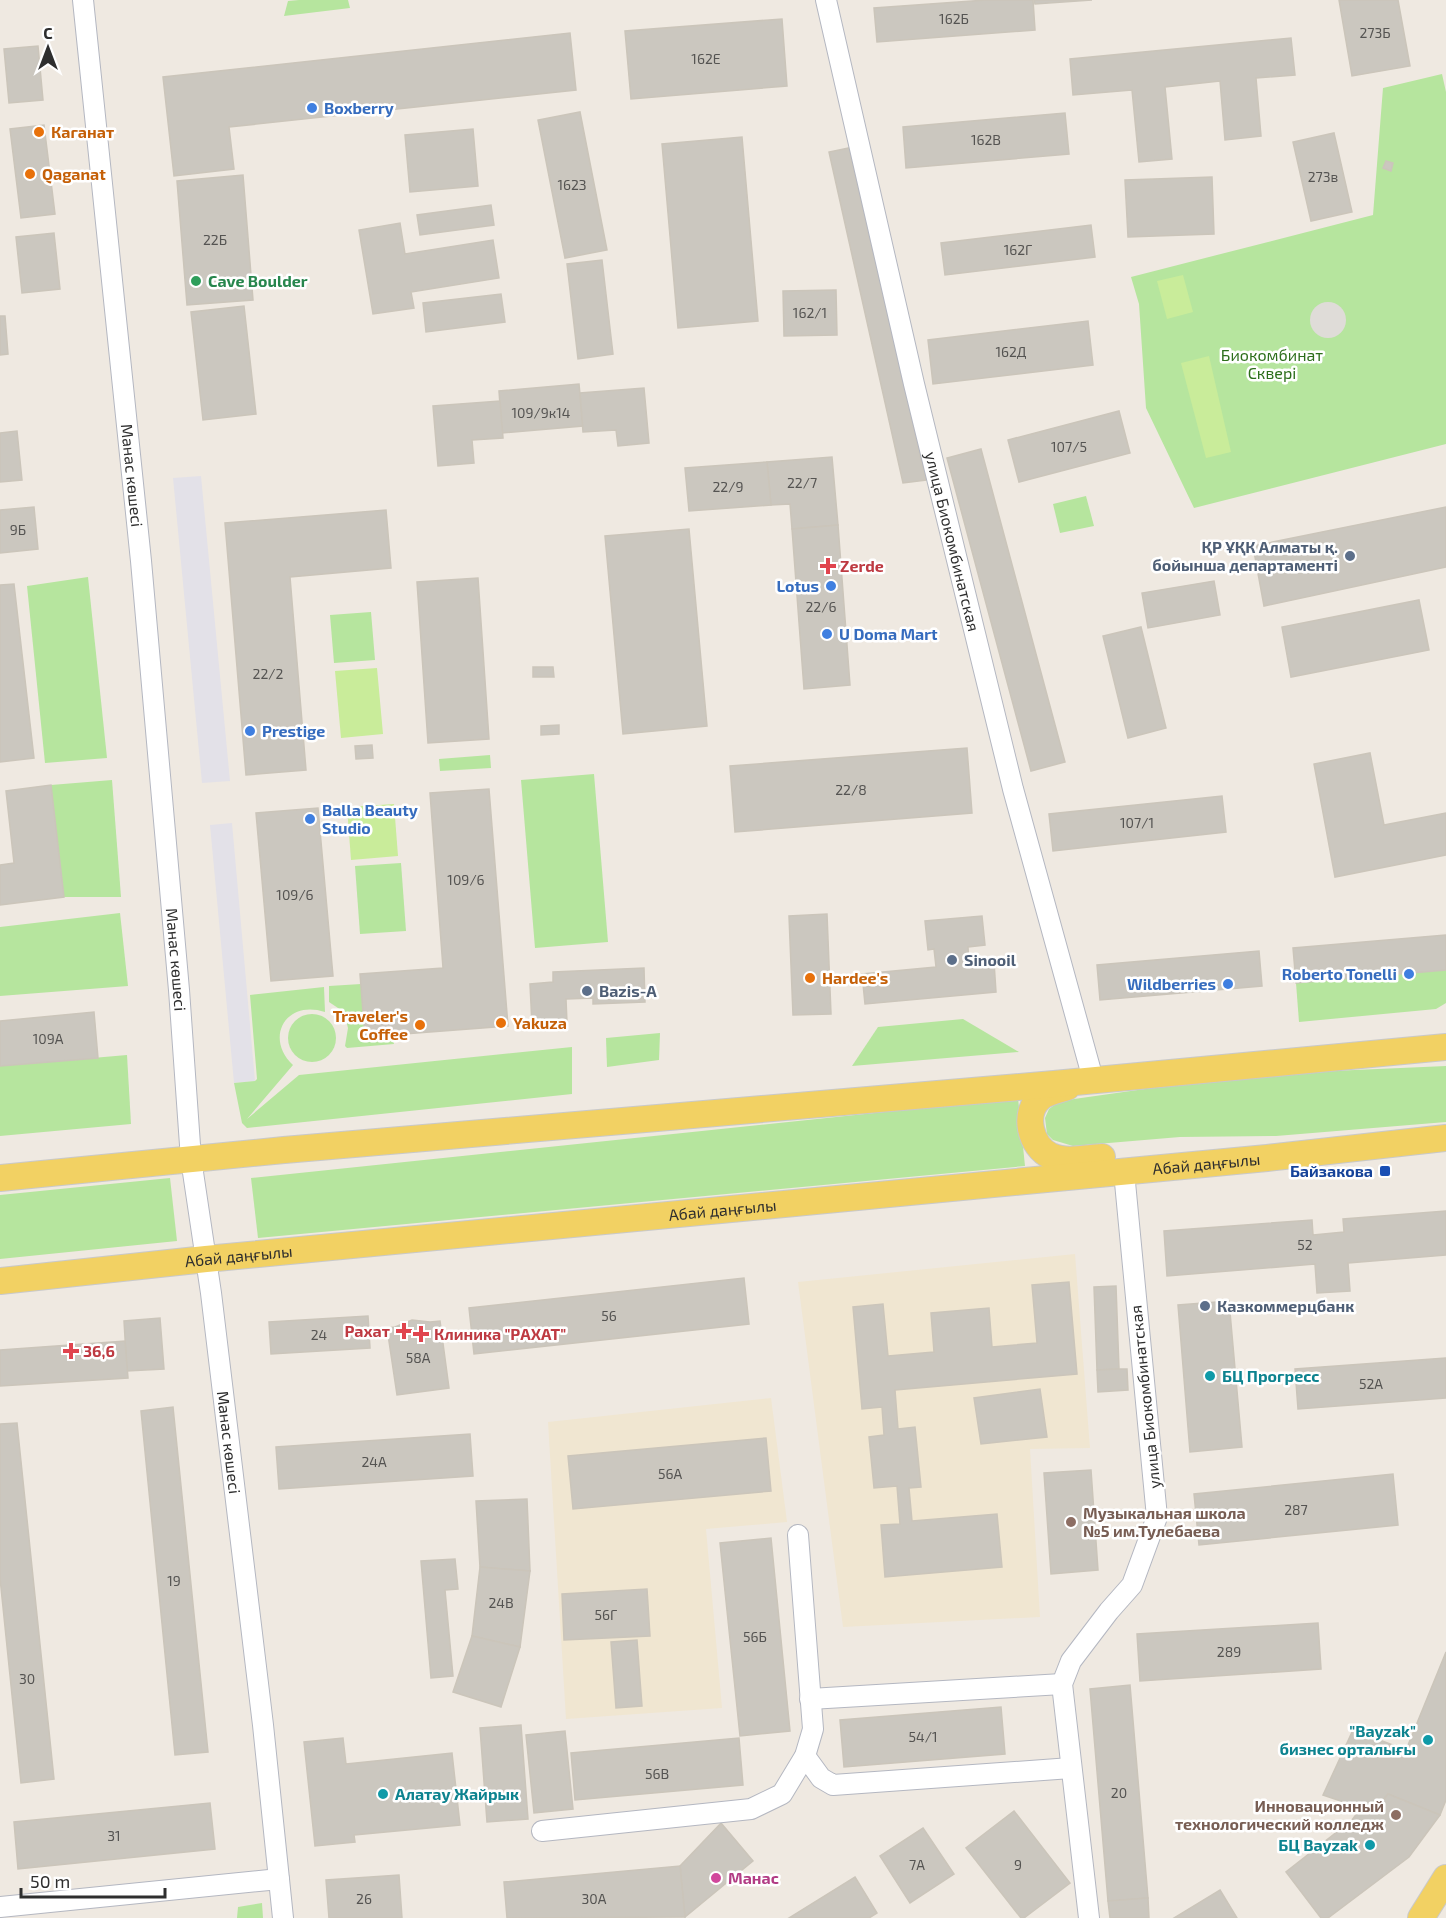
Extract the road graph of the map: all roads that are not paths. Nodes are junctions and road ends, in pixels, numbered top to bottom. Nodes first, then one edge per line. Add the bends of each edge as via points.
1 (83, 0) edge
2 (826, 0) edge
3 (1446, 1047) edge
4 (1094, 1079) junction
5 (1446, 1138) edge
6 (1267, 1158) junction
7 (191, 1159) junction
8 (1124, 1172) junction
9 (0, 1178) edge
10 (206, 1259) junction
11 (0, 1281) edge
12 (798, 1535) dead end
13 (1062, 1684) junction
14 (810, 1699) junction
15 (805, 1756) junction
16 (1071, 1768) junction
17 (542, 1831) dead end
18 (1446, 1878) edge
19 (279, 1879) junction
20 (0, 1902) edge
21 (283, 1918) edge
22 (1089, 1918) edge
23 (1421, 1918) edge

1 - 7 street, Манас көшесі via 141,561
2 - 4 street, улица Биокомбинатская via 1013,789
3 - 4 main road
4 - 6 main road via 1041,1097 1033,1107 1032,1135 1052,1156 1069,1159 1182,1151
4 - 7 main road
5 - 6 main road, Абай даңғылы
6 - 8 main road, Абай даңғылы
7 - 9 main road
7 - 10 street, Манас көшесі
8 - 10 main road, Абай даңғылы
8 - 13 street, улица Биокомбинатская via 1156,1517 1132,1585 1071,1661
10 - 11 main road, Абай даңғылы
10 - 19 street, Манас көшесі
12 - 14 street
13 - 14 street
13 - 16 street
14 - 15 street via 813,1730
15 - 16 street via 821,1778 833,1785
15 - 17 street via 782,1794 751,1809
16 - 22 street
18 - 23 main road
19 - 20 street
19 - 21 street, Манас көшесі

